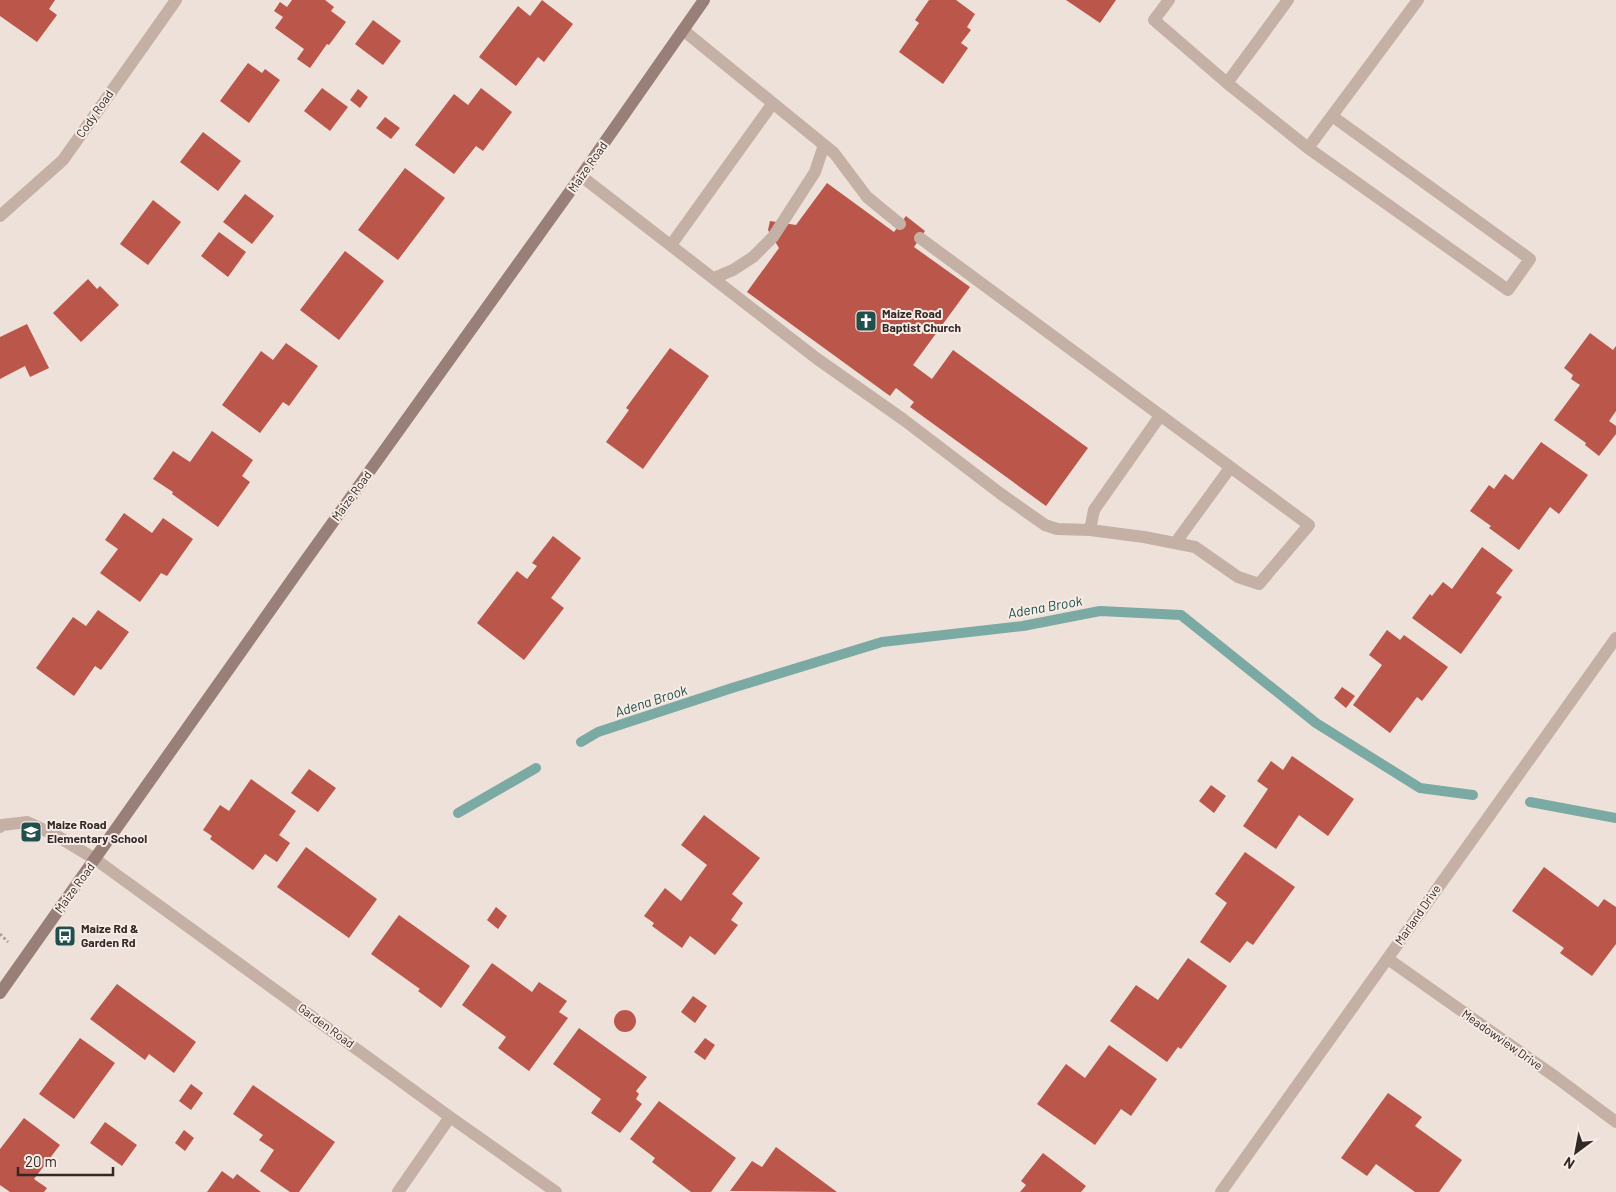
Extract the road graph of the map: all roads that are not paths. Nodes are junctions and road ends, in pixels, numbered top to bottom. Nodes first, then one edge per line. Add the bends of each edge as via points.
1 (176, 0) edge
2 (704, 0) edge
3 (1169, 0) edge
4 (1288, 0) edge
5 (1418, 0) edge
6 (683, 30) junction
7 (1227, 83) junction
8 (773, 103) junction
9 (1332, 116) junction
10 (824, 146) junction
11 (1308, 148) junction
12 (581, 176) junction
13 (0, 216) edge
14 (900, 224) dead end
15 (920, 238) dead end
16 (671, 245) junction
17 (714, 278) junction
18 (1160, 416) junction
19 (1230, 468) junction
20 (1090, 530) junction
21 (1176, 542) junction
22 (1616, 638) edge
23 (0, 827) edge
24 (96, 860) junction
25 (1388, 959) junction
26 (0, 992) edge
27 (450, 1117) junction
28 (1616, 1122) edge
29 (398, 1192) edge
30 (556, 1192) edge
31 (1221, 1192) edge

1 - 13 street, Cody Road via 63,160
2 - 6 street, Maize Road
3 - 7 street via 1154,20
4 - 7 street
5 - 9 street
6 - 8 street
6 - 12 street, Maize Road
7 - 11 street
8 - 10 street
8 - 16 street
9 - 11 street
9 - 11 street via 1530,259 1508,290
10 - 14 street via 834,153 867,197
10 - 17 street via 815,172 773,238 754,257
12 - 16 street
12 - 24 street, Maize Road via 297,572
15 - 18 street
16 - 17 street
17 - 20 street via 816,358 1045,525 1057,529
18 - 19 street
18 - 20 street via 1094,510
19 - 21 street
19 - 21 street via 1308,526 1259,584 1238,577 1195,547
20 - 21 street
22 - 25 street, Marland Drive
23 - 24 street, Garden Road via 27,822
24 - 26 street, Maize Road
24 - 27 street, Garden Road
25 - 28 street, Meadowview Drive
25 - 31 street, Marland Drive
27 - 29 street
27 - 30 street, Garden Road

